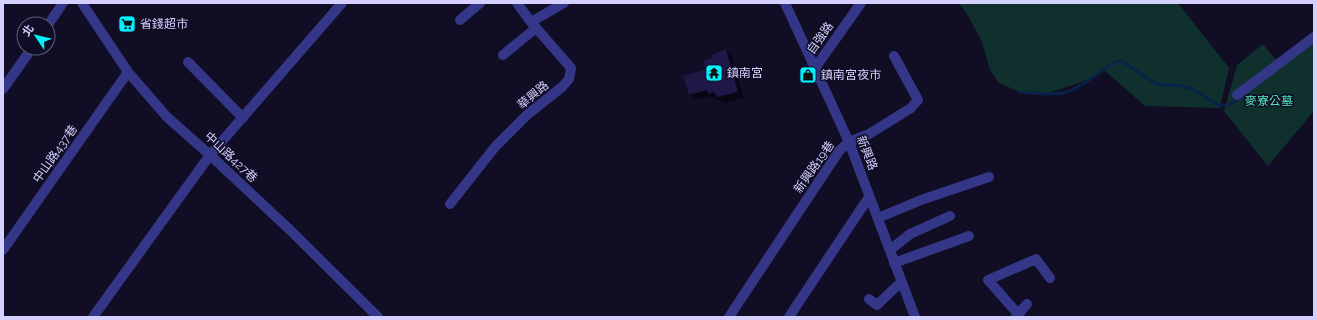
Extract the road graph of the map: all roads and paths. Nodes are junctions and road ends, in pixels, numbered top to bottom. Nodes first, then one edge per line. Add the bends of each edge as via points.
1 (63, 3) edge
2 (82, 3) edge
3 (342, 3) edge
4 (480, 3) edge
5 (517, 3) edge
6 (564, 3) edge
7 (785, 3) edge
8 (861, 3) edge
9 (54, 16) edge
10 (460, 20) dead end
11 (533, 25) junction
12 (1314, 37) edge
13 (504, 55) dead end
14 (26, 56) edge
15 (894, 56) dead end
16 (188, 62) dead end
17 (815, 68) junction
18 (128, 72) junction
19 (3, 89) edge
20 (1237, 95) dead end
21 (243, 118) junction
22 (849, 142) junction
23 (210, 155) junction
24 (989, 177) dead end
25 (869, 197) junction
26 (450, 204) dead end
27 (950, 216) dead end
28 (878, 218) junction
29 (969, 236) dead end
30 (3, 250) edge
31 (890, 250) junction
32 (894, 263) junction
33 (1050, 278) dead end
34 (901, 282) junction
35 (869, 299) dead end
36 (1028, 304) dead end
37 (1017, 316) edge
38 (93, 317) edge
39 (378, 317) edge
40 (729, 317) edge
41 (789, 317) edge
42 (915, 317) edge

1 - 9 street
2 - 18 street, 中山路427巷
3 - 21 street
4 - 10 street
5 - 11 street, 華興路
6 - 11 street
7 - 17 street, 新興路
8 - 17 street, 自強路
11 - 13 street
11 - 26 street, 華興路 via 571,68 569,79 495,147
12 - 20 street
14 - 19 street
15 - 22 street, 新興路19巷 via 918,100 910,108 869,134
16 - 21 street
17 - 22 street, 新興路
18 - 23 street, 中山路427巷 via 167,117
18 - 30 street, 中山路437巷
21 - 23 street
22 - 25 street, 新興路
22 - 40 street, 新興路19巷 via 839,151
23 - 38 street
23 - 39 street, 中山路427巷
24 - 28 street
25 - 28 street, 新興路
25 - 41 street
27 - 31 street via 910,234
28 - 31 street, 新興路
29 - 32 street
31 - 32 street, 新興路
32 - 34 street, 新興路
33 - 37 street via 1036,259 988,280
34 - 35 street via 877,305
34 - 42 street, 新興路
36 - 37 street

